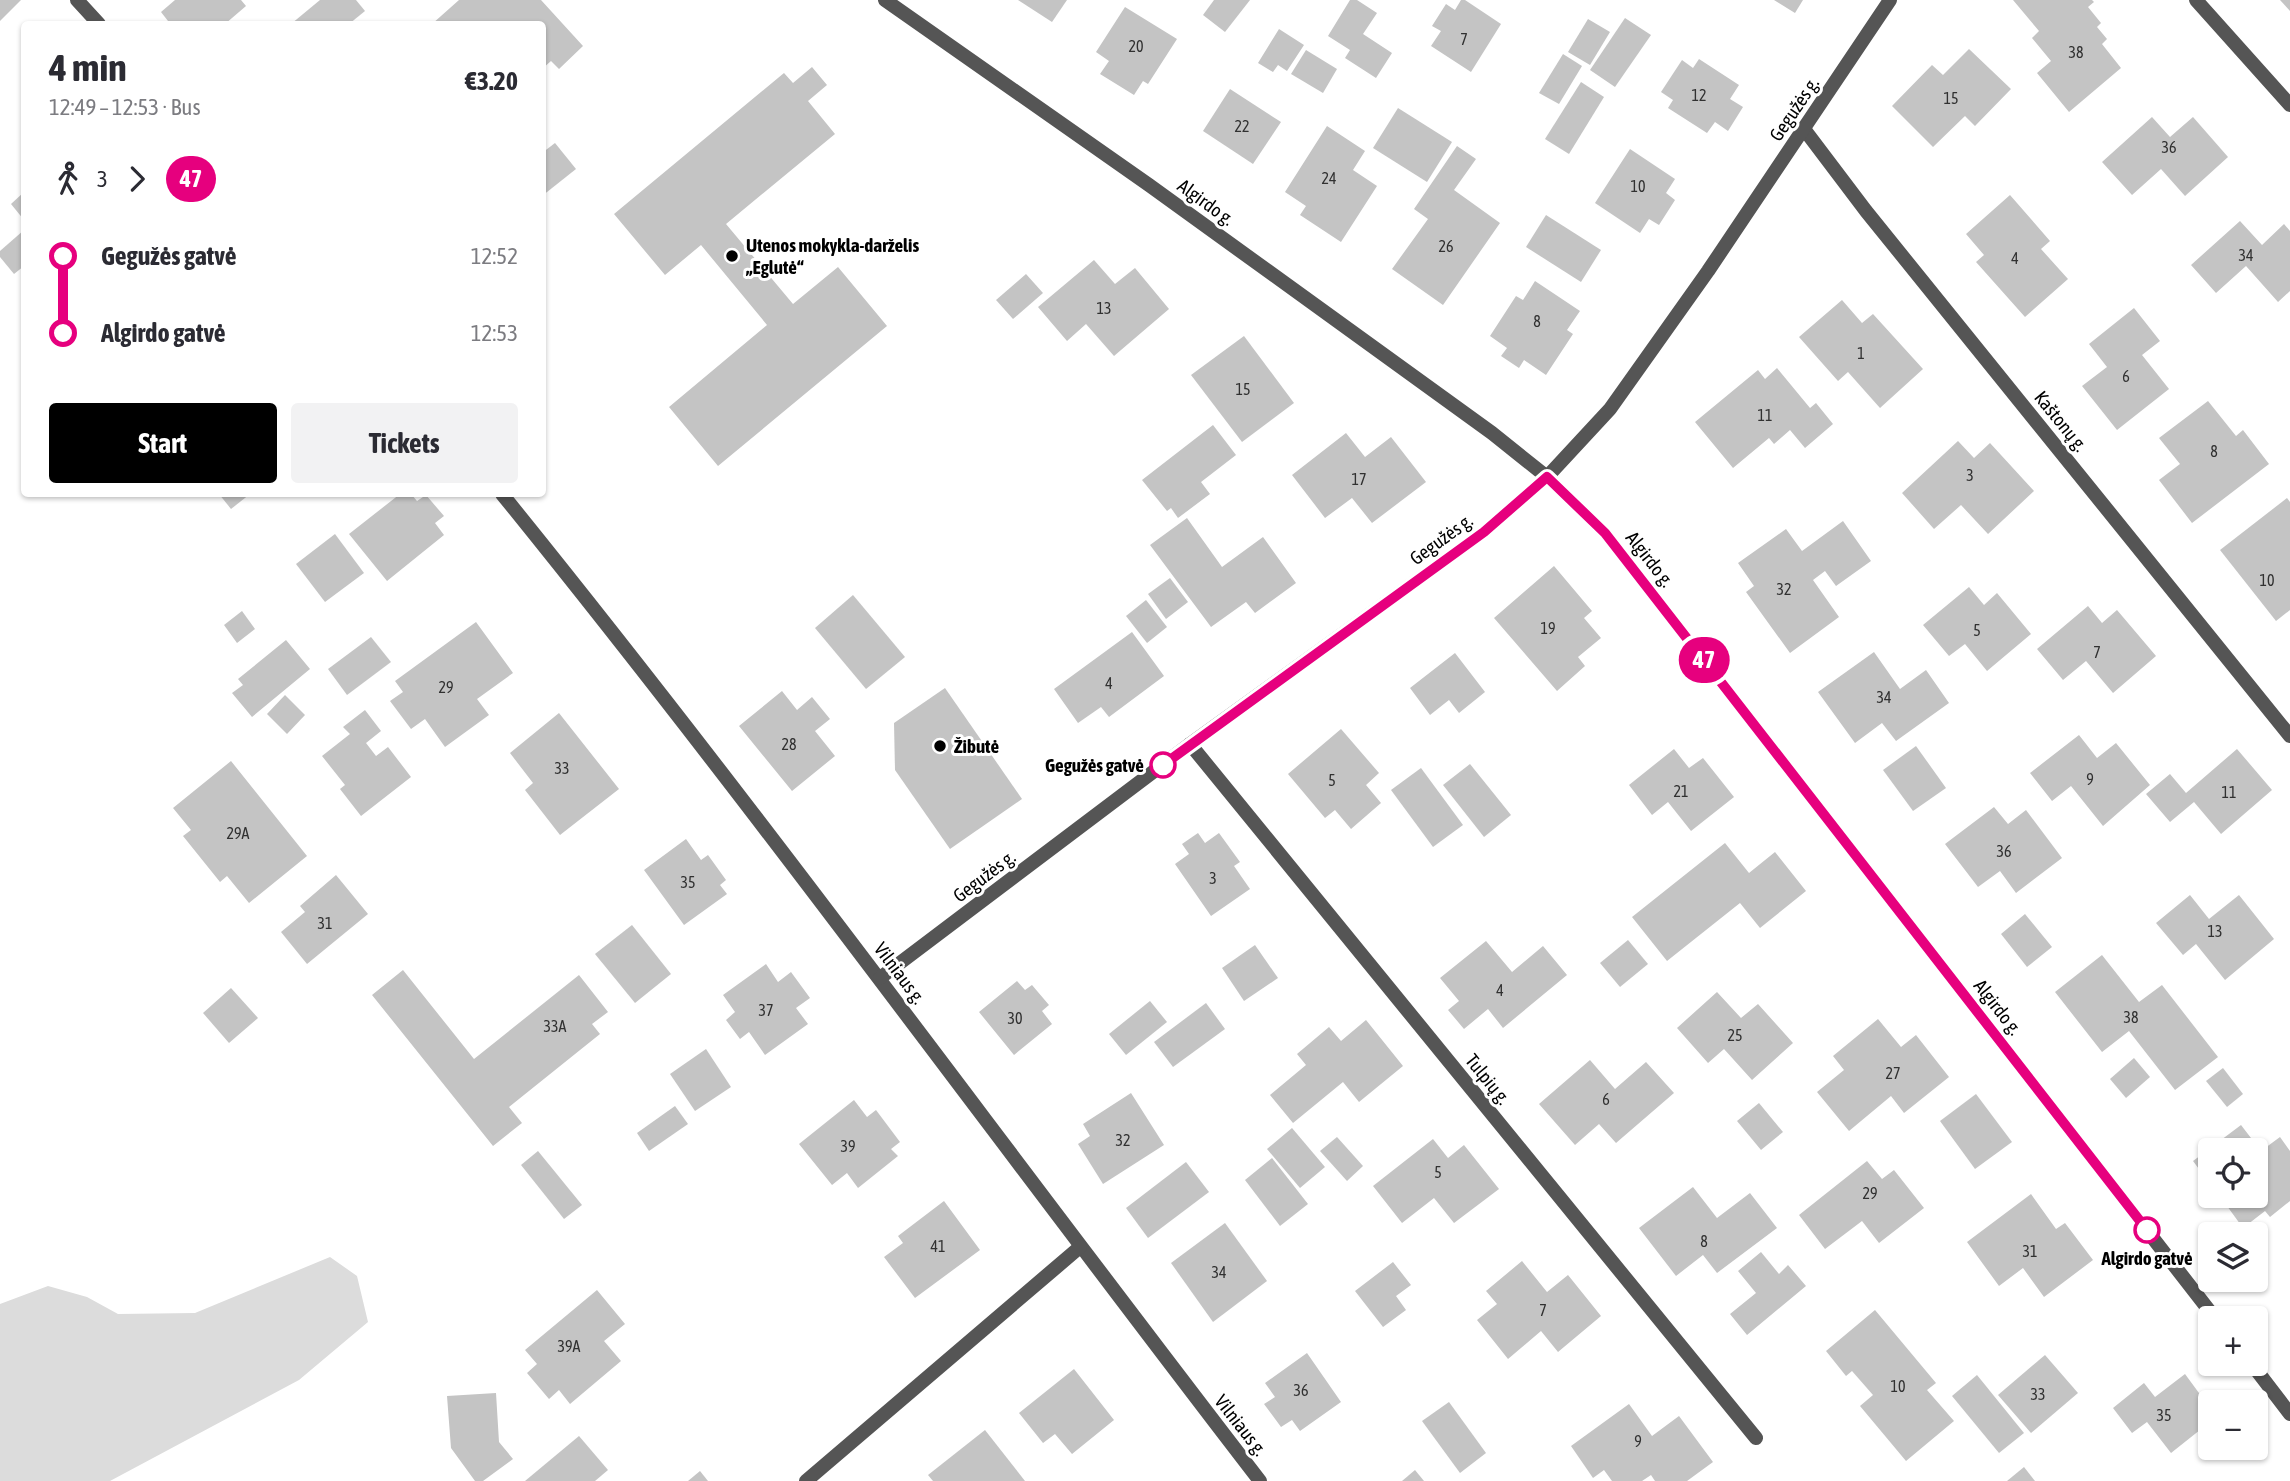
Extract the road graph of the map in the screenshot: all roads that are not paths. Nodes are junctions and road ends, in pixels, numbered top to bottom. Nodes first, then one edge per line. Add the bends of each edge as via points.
1 (77, 0) edge
2 (885, 0) edge
3 (1890, 0) edge
4 (2196, 0) edge
5 (96, 21) edge
6 (2290, 105) edge
7 (1804, 129) junction
8 (1547, 477) junction
9 (504, 497) edge
10 (2290, 736) edge
11 (1190, 744) junction
12 (880, 978) junction
13 (1080, 1247) junction
14 (2206, 1306) edge
15 (2260, 1376) edge
16 (2290, 1414) edge
17 (1756, 1438) dead end
18 (806, 1481) edge
19 (1260, 1481) edge

1 - 5 street
2 - 8 street, Algirdo g. via 1149,185
3 - 7 street, Gegužės g.
4 - 6 street
7 - 8 street, Gegužės g. via 1610,409
7 - 10 street, Kaštonų g.
8 - 11 street, Gegužės g. via 1484,532
8 - 14 street, Algirdo g. via 1605,533
9 - 12 street, Vilniaus g. via 620,639
11 - 12 street, Gegužės g.
11 - 17 street, Tulpių g.
12 - 13 street, Vilniaus g.
13 - 18 street
13 - 19 street, Vilniaus g.
15 - 16 street

